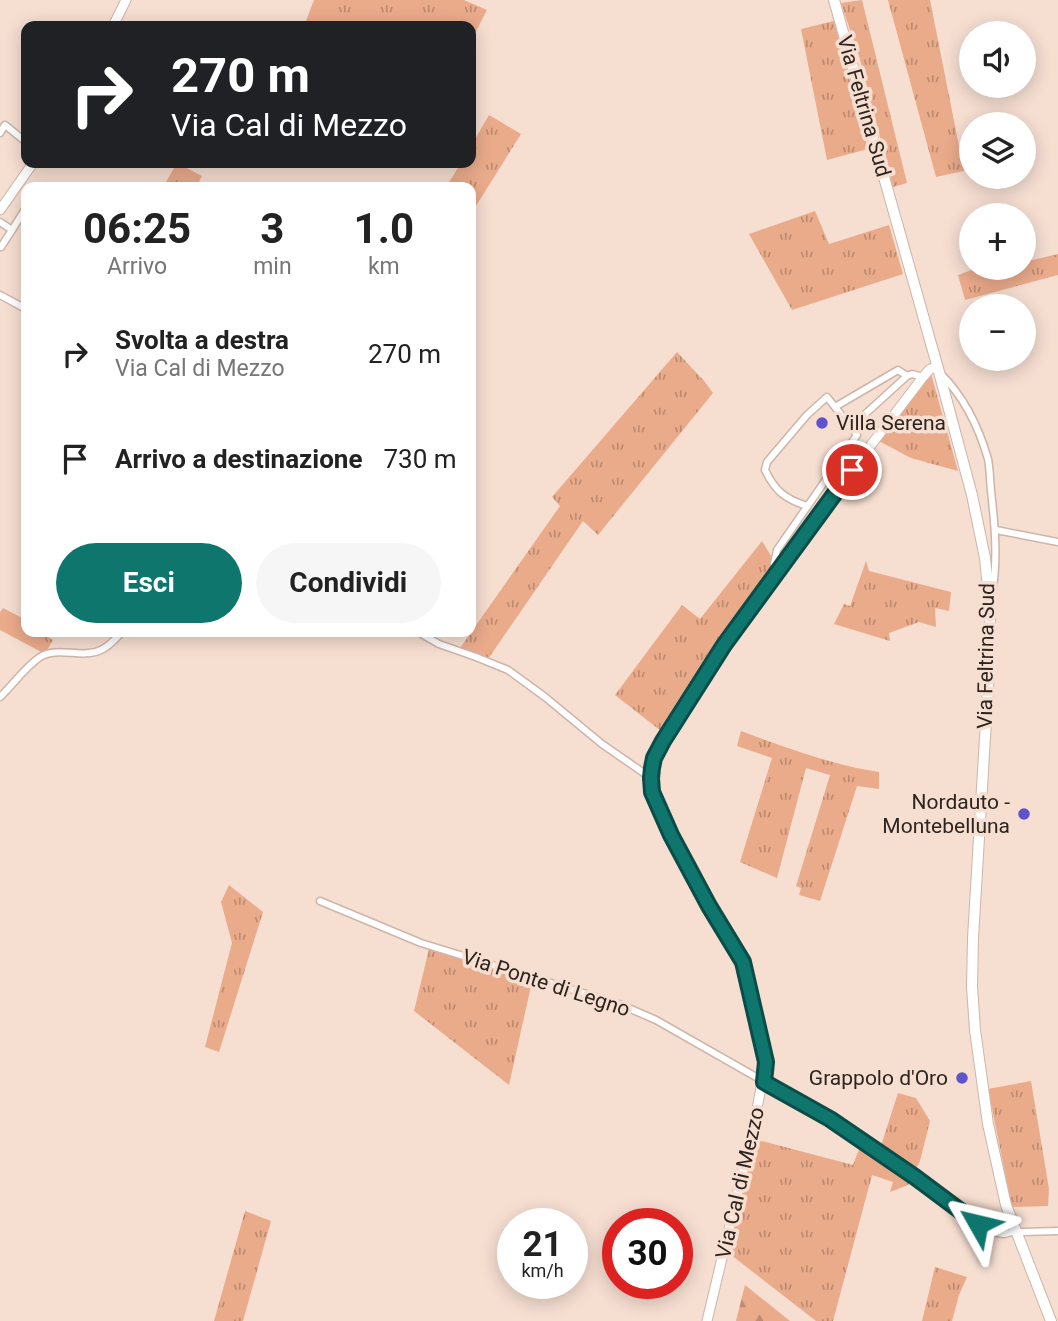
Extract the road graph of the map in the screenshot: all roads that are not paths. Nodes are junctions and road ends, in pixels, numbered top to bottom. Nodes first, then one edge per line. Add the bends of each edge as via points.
1 (126, 0) edge
2 (834, 0) edge
3 (116, 21) edge
4 (0, 133) edge
5 (21, 138) edge
6 (29, 168) edge
7 (0, 210) edge
8 (21, 216) edge
9 (0, 222) edge
10 (12, 230) junction
11 (1, 247) edge
12 (0, 295) edge
13 (21, 306) edge
14 (939, 370) junction
15 (907, 376) junction
16 (923, 377) junction
17 (835, 407) junction
18 (850, 426) junction
19 (807, 506) junction
20 (996, 530) junction
21 (1058, 542) edge
22 (774, 564) dead end
23 (990, 607) junction
24 (117, 637) edge
25 (426, 637) edge
26 (0, 697) edge
27 (651, 778) junction
28 (320, 901) dead end
29 (764, 1082) junction
30 (1058, 1231) edge
31 (1018, 1232) junction
32 (1052, 1319) edge
33 (707, 1321) edge

1 - 3 street
2 - 14 main road, Via Feltrina Sud
4 - 5 street via 5,125
6 - 7 street
8 - 10 street
9 - 10 street
10 - 11 street
12 - 13 street
14 - 16 street via 930,369
14 - 20 street via 968,410 988,460
14 - 23 main road, Via Feltrina Sud via 977,513
15 - 16 street
15 - 17 street via 898,370
15 - 18 street via 863,420
16 - 27 street via 724,645 663,741
17 - 18 street
17 - 19 street via 827,397 767,462 771,483 782,495
18 - 19 street via 857,435
19 - 22 street via 777,550
20 - 21 street
20 - 23 street
23 - 31 main road, Via Feltrina Sud via 972,938 973,1008 988,1124 1006,1205
24 - 26 street via 95,652 41,657
25 - 27 street via 508,670
27 - 29 street, Via Cal di Mezzo via 652,792 680,853 743,962 766,1062
28 - 29 street, Via Ponte di Legno via 421,943 619,1004 681,1033
29 - 31 street, Via Ponte di Legno via 830,1119 978,1224 997,1233
29 - 33 street, Via Cal di Mezzo
30 - 31 street
31 - 32 main road, Via Feltrina Sud

